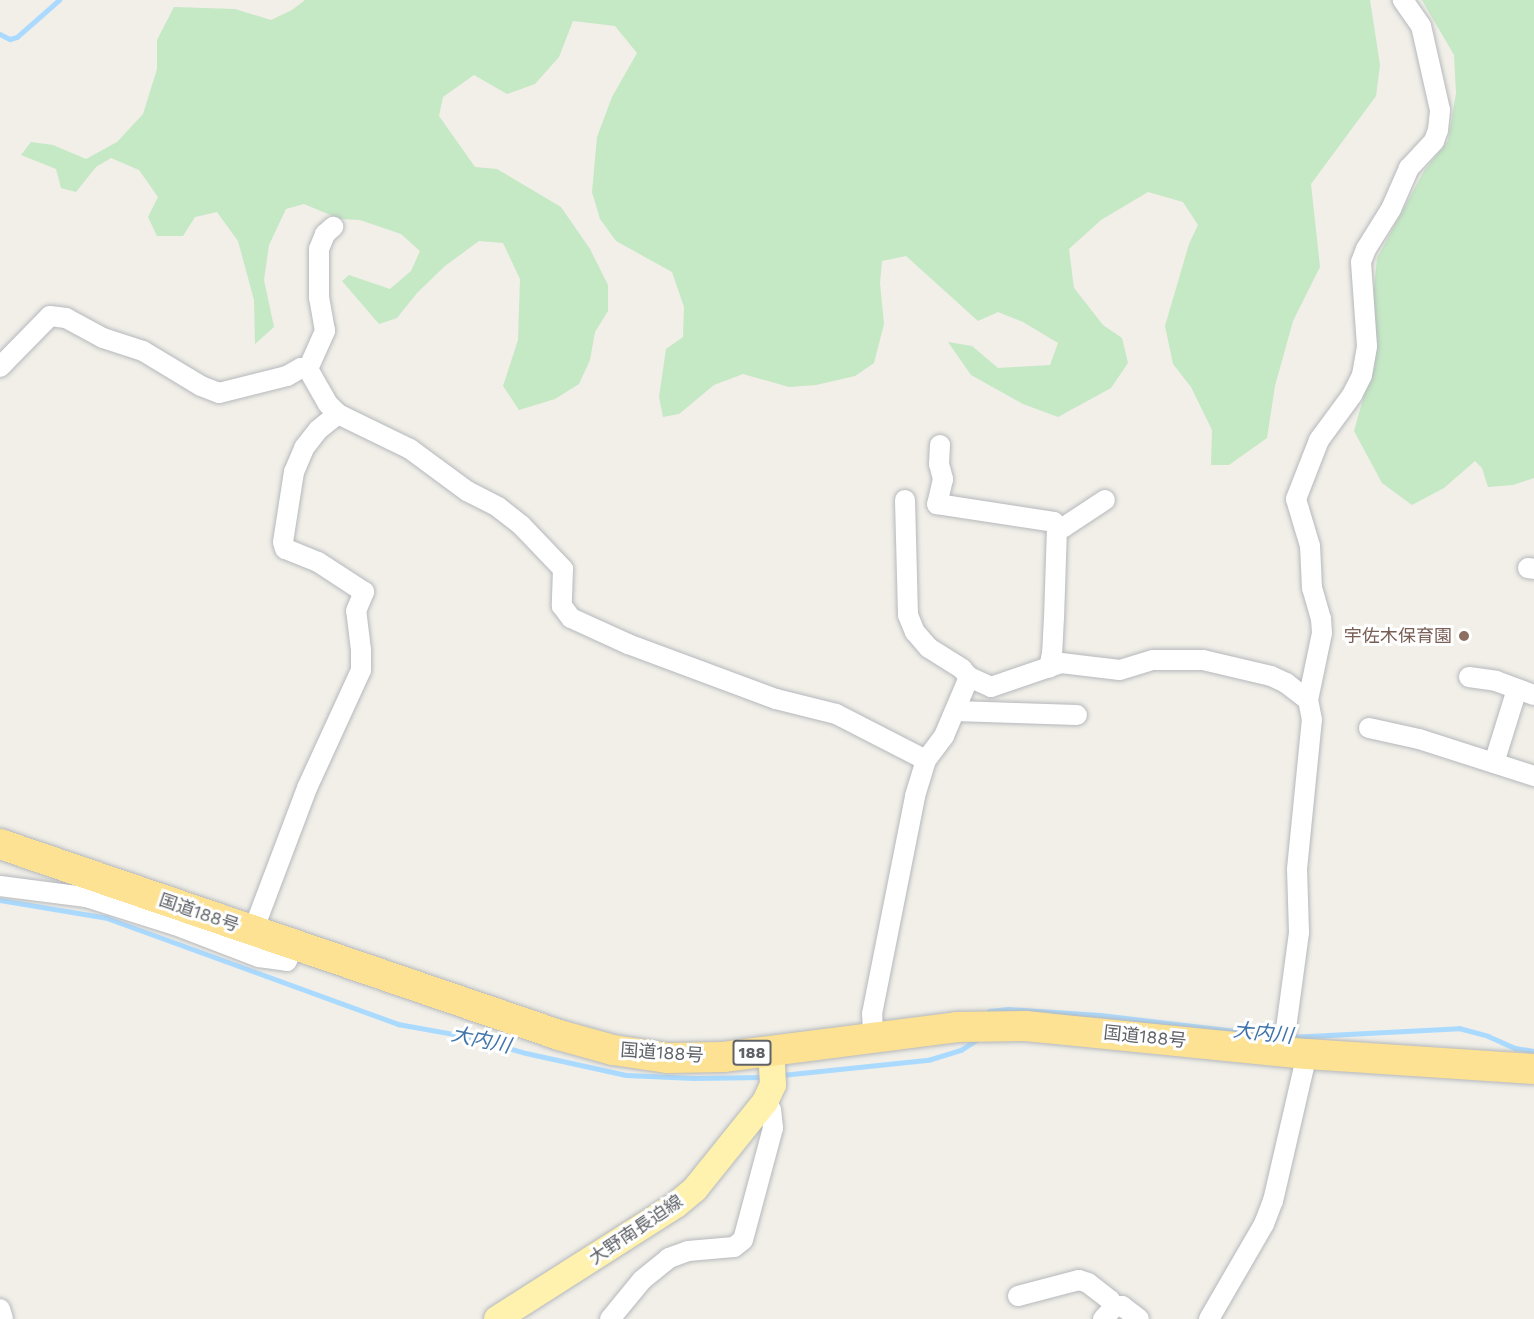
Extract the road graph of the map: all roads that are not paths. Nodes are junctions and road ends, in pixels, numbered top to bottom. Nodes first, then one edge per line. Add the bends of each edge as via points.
1 (1403, 0) edge
2 (333, 227) dead end
3 (0, 367) edge
4 (308, 369) junction
5 (338, 414) junction
6 (940, 445) dead end
7 (905, 500) dead end
8 (1105, 500) dead end
9 (1057, 528) junction
10 (1048, 668) junction
11 (969, 677) junction
12 (1469, 677) dead end
13 (1526, 692) edge
14 (1308, 700) junction
15 (955, 711) junction
16 (1077, 715) dead end
17 (1369, 728) dead end
18 (926, 760) junction
19 (1494, 763) junction
20 (1534, 776) edge
21 (0, 844) edge
22 (0, 886) edge
23 (253, 931) junction
24 (294, 945) junction
25 (873, 1037) junction
26 (1295, 1053) junction
27 (1534, 1069) edge
28 (770, 1075) junction
29 (1018, 1296) dead end
30 (0, 1309) edge
31 (1108, 1313) edge
32 (3, 1319) edge
33 (497, 1319) edge
34 (609, 1319) edge
35 (1139, 1319) edge
36 (1209, 1319) edge

1 - 14 street via 1421,26 1440,110 1438,130 1434,141 1409,168 1391,209 1366,249 1361,262 1367,346 1362,375 1319,440 1296,499 1310,546 1312,588 1322,633
2 - 4 street via 319,249 319,298 325,331
3 - 4 street via 50,316 66,318 103,338 143,351 219,393
4 - 5 street
5 - 18 street via 410,449 521,525 563,569 562,606 571,618 628,644 765,695 836,714
5 - 23 street via 304,448 294,472 283,542 285,549 318,562 364,592 356,611 361,670 307,789
6 - 9 street via 943,479 937,504 1038,518 1054,522
7 - 11 street via 908,615 915,632 929,648
8 - 9 street
9 - 10 street via 1052,653
10 - 11 street via 991,687
10 - 14 street via 1061,663 1120,670 1153,660 1203,660 1270,676
11 - 15 street
12 - 13 street via 1496,681
13 - 19 street
14 - 26 street via 1312,720 1297,869
15 - 16 street
15 - 18 street via 944,736
17 - 19 street
18 - 25 street via 892,904 872,1014
19 - 20 street
21 - 23 highway, 国道188号 / 188
22 - 24 street via 86,897 259,957 287,961
23 - 24 highway, 国道188号 / 188
24 - 28 highway, 国道188号 / 188 via 613,1050 668,1058 723,1057
25 - 26 highway, 国道188号 / 188 via 957,1027 1025,1026
25 - 28 highway, 国道188号 / 188
26 - 27 highway, 国道188号 / 188
26 - 36 street via 1273,1201 1264,1224
28 - 33 main road, 大野南長迫線 via 695,1189
28 - 34 street via 773,1128 743,1240 734,1247 696,1249 669,1258 642,1280
29 - 31 street via 1079,1280 1110,1300
30 - 32 street
31 - 35 street via 1122,1306

